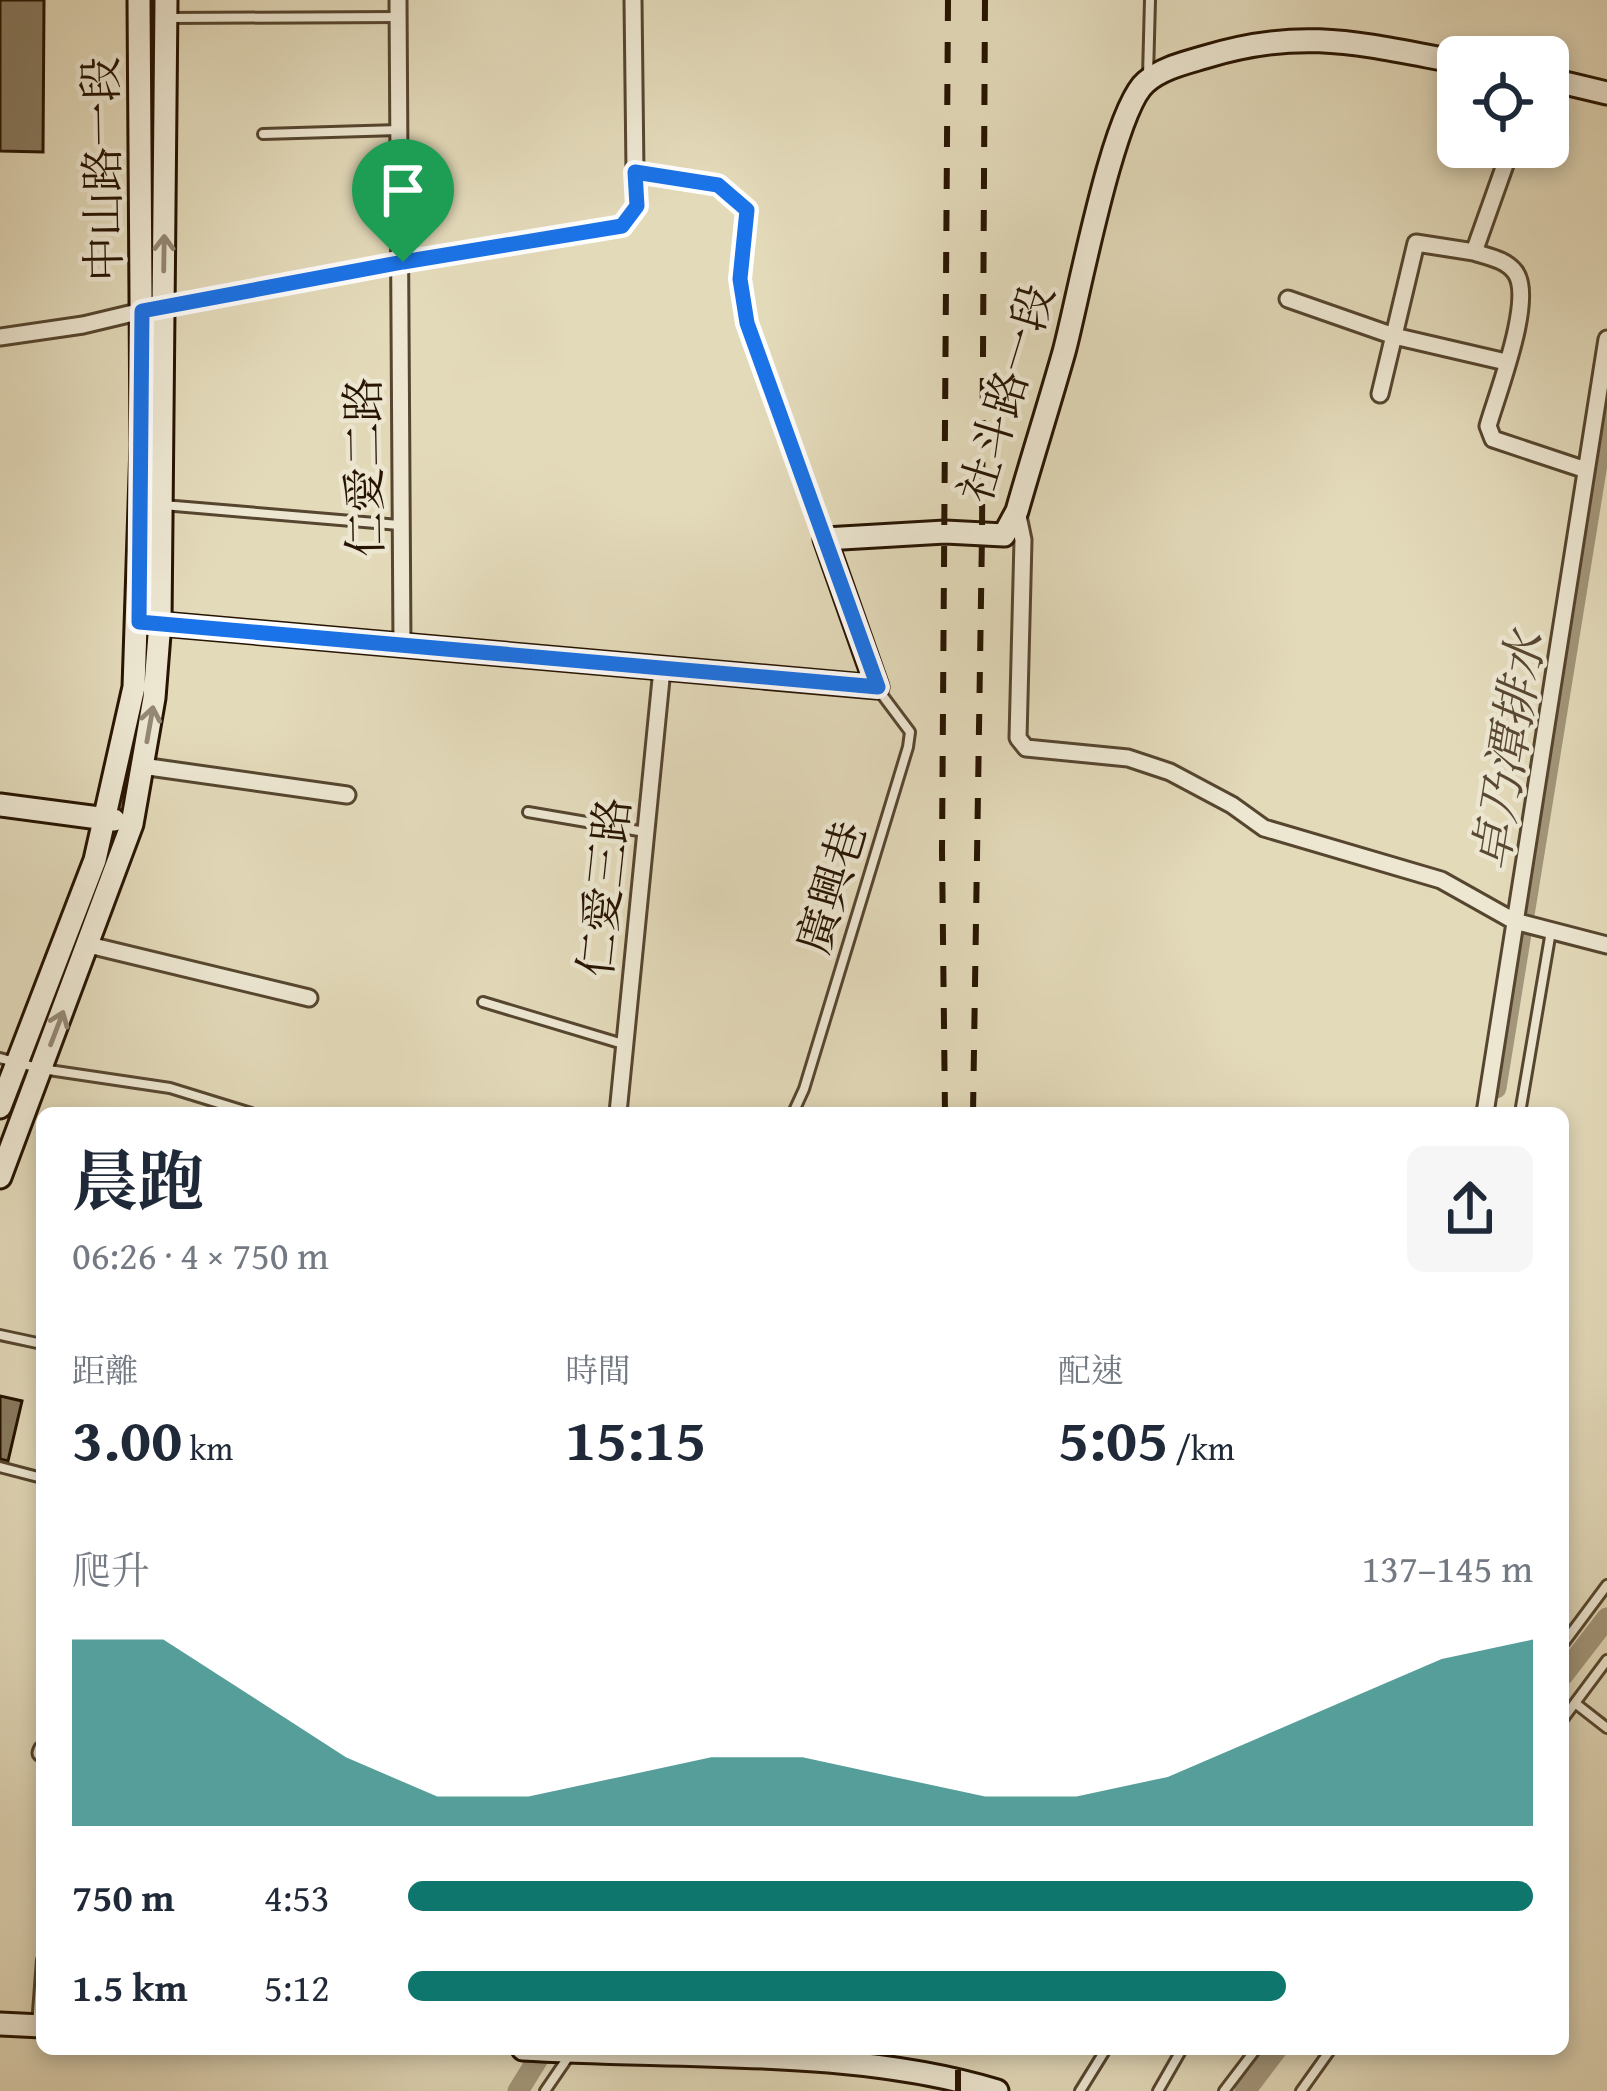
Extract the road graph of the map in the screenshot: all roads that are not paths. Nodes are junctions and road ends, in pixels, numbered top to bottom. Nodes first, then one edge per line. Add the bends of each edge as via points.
1 (139, 0) edge
2 (633, 0) edge
3 (1150, 0) edge
4 (166, 9) edge
5 (399, 9) edge
6 (1437, 58) edge
7 (1148, 79) junction
8 (1569, 84) edge
9 (1607, 93) edge
10 (400, 130) junction
11 (263, 134) dead end
12 (1501, 168) edge
13 (635, 172) junction
14 (1474, 252) junction
15 (403, 262) junction
16 (1288, 299) dead end
17 (153, 308) junction
18 (1394, 335) junction
19 (0, 338) edge
20 (1607, 339) edge
21 (1506, 362) junction
22 (1380, 394) dead end
23 (1586, 470) junction
24 (161, 504) junction
25 (1017, 511) junction
26 (401, 526) junction
27 (825, 539) junction
28 (149, 622) junction
29 (402, 646) junction
30 (662, 669) junction
31 (878, 687) junction
32 (142, 766) junction
33 (347, 795) dead end
34 (0, 805) edge
35 (528, 812) dead end
36 (105, 818) junction
37 (132, 824) junction
38 (646, 832) junction
39 (1514, 921) junction
40 (1545, 928) junction
41 (89, 945) junction
42 (1607, 945) edge
43 (309, 998) dead end
44 (483, 1001) dead end
45 (625, 1045) junction
46 (9, 1059) edge
47 (42, 1069) junction
48 (0, 1107) edge
49 (232, 1107) edge
50 (619, 1107) edge
51 (796, 1107) edge
52 (1486, 1107) edge
53 (1521, 1107) edge
54 (0, 1177) edge
55 (0, 1335) edge
56 (36, 1343) edge
57 (0, 1466) edge
58 (36, 1476) edge
59 (1607, 1585) edge
60 (1569, 1636) edge
61 (1607, 1660) edge
62 (1575, 1702) junction
63 (1569, 1710) edge
64 (1607, 1727) edge
65 (0, 2024) edge
66 (36, 2026) edge
67 (570, 2055) edge
68 (642, 2055) edge
69 (1102, 2055) edge
70 (1179, 2055) edge
71 (1251, 2055) edge
72 (1326, 2055) edge
73 (922, 2081) edge
74 (545, 2091) edge
75 (997, 2091) edge
76 (1080, 2091) edge
77 (1158, 2091) edge
78 (1224, 2091) edge
79 (1301, 2091) edge

1 - 17 street, 中山路一段
2 - 13 street
3 - 7 lane
4 - 5 lane
17 -> 4 street, 中山路一段
5 - 10 street, 仁愛二路
6 - 7 street via 1329,38 1286,40 1223,51
7 - 25 street, 社斗路一段 via 1132,96 1117,141
8 - 9 street
10 - 11 lane
10 - 15 street, 仁愛二路
12 - 14 street
13 - 15 lane via 637,206 622,226
13 - 27 street via 718,185 747,210 740,279 747,323
14 - 18 street via 1416,243
14 - 21 street via 1519,276 1519,319
15 - 17 lane
15 - 26 street, 仁愛二路
16 - 18 street
17 - 19 street
17 - 24 street, 中山路一段
17 - 28 street, 中山路一段
18 - 21 street
18 - 22 street
20 - 23 street
21 - 23 street via 1488,426 1493,439
23 - 39 street
24 - 26 lane
24 - 28 street, 中山路一段
25 - 27 street, 社斗路一段 via 1004,535
25 - 39 street via 1018,738 1026,748 1128,758 1170,772 1264,828 1441,880
26 - 29 street, 仁愛二路
27 - 31 street
28 - 29 street
32 -> 28 street, 中山路一段 via 154,698
28 - 36 street, 中山路一段
29 - 30 street
30 - 31 street
30 - 38 street, 仁愛三路
31 - 51 lane, 廣興巷 via 910,731 908,747
32 - 33 street
32 - 37 street, 中山路一段
34 - 36 street
35 - 38 lane
36 - 37 street
36 - 46 street, 中山路一段 via 95,860
37 - 41 street, 中山路一段
38 - 45 street, 仁愛三路
39 - 40 street
39 - 52 street
40 - 42 street
40 - 53 lane
41 - 43 street
47 -> 41 street, 中山路一段
44 - 45 lane
45 - 50 street, 仁愛三路
46 - 47 lane
46 - 48 street, 中山路一段
47 - 49 lane via 170,1088
47 - 54 street, 中山路一段
55 - 56 lane
57 - 58 lane
59 - 60 lane
61 - 62 lane
62 - 63 lane
62 - 64 lane
65 - 66 street
67 - 74 lane
68 - 73 street via 806,2062
69 - 76 lane
70 - 77 lane
71 - 78 lane
72 - 79 lane
73 - 75 street

